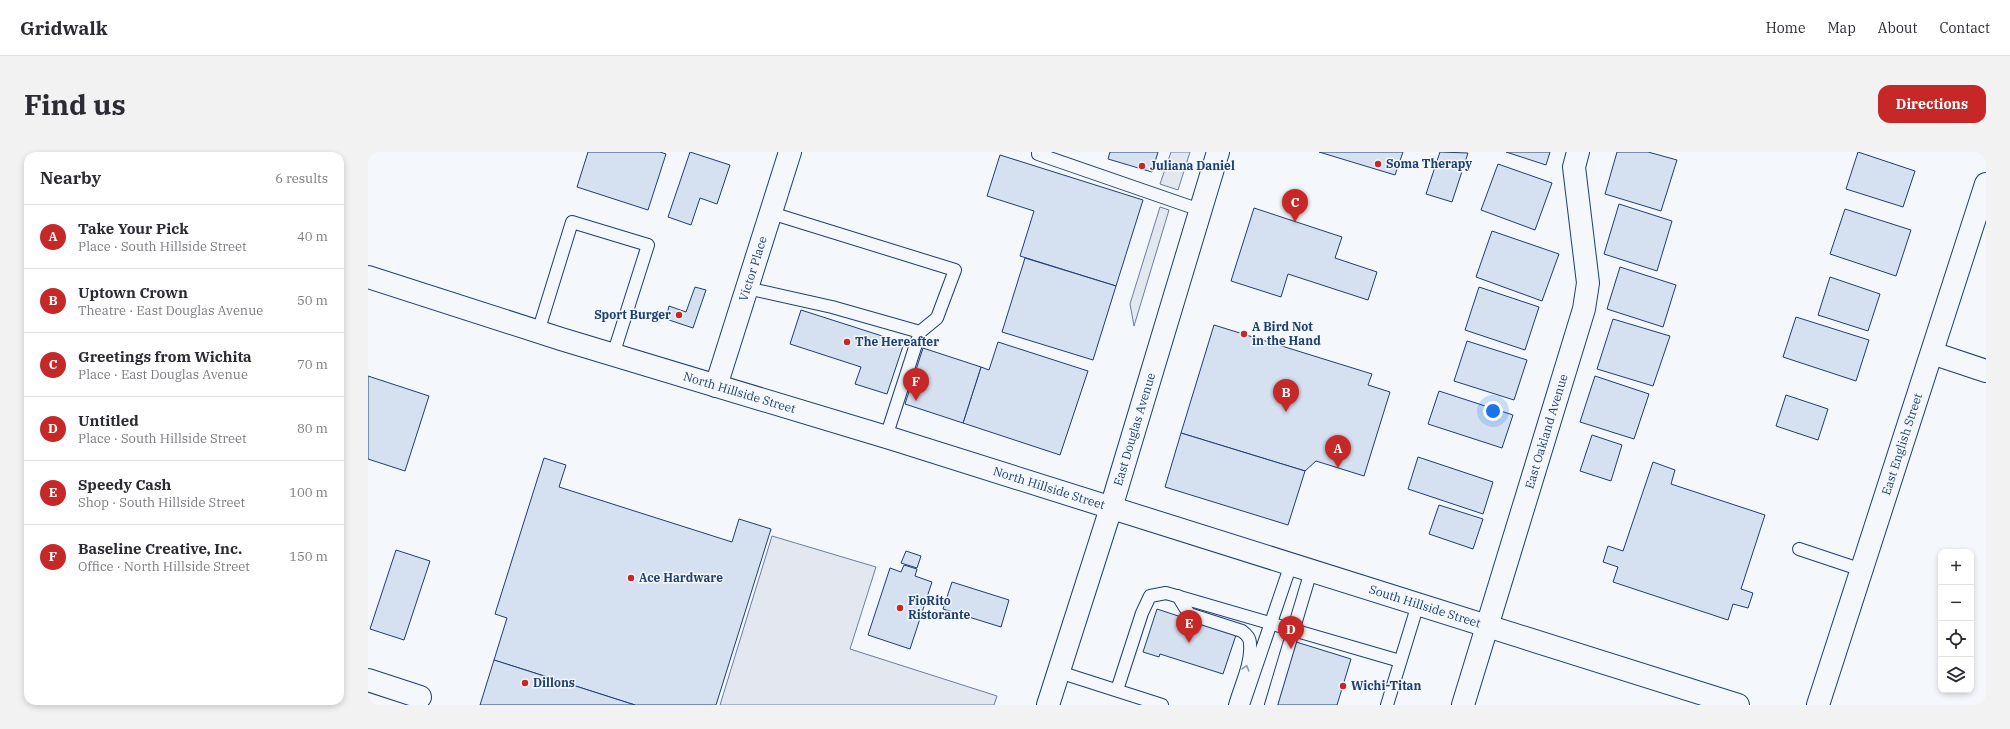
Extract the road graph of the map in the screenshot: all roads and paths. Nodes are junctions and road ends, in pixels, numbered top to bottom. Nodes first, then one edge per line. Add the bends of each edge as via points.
1 (790, 152) edge
2 (1038, 152) edge
3 (1218, 152) edge
4 (1578, 152) edge
5 (1986, 184) edge
6 (1200, 210) junction
7 (771, 213) junction
8 (368, 277) edge
9 (747, 288) junction
10 (538, 332) junction
11 (920, 332) junction
12 (1932, 353) junction
13 (613, 355) junction
14 (1986, 371) edge
15 (716, 386) junction
16 (886, 437) junction
17 (1111, 508) junction
18 (1799, 550) dead end
19 (1291, 564) junction
20 (1862, 570) junction
21 (1311, 571) junction
22 (1178, 596) junction
23 (1418, 604) junction
24 (1271, 625) junction
25 (1487, 626) junction
26 (1294, 630) junction
27 (1400, 661) junction
28 (1059, 672) junction
29 (368, 680) edge
30 (1117, 690) junction
31 (420, 697) dead end
32 (1048, 705) edge
33 (1162, 705) edge
34 (1235, 705) edge
35 (1244, 705) edge
36 (1271, 705) edge
37 (1387, 705) edge
38 (1463, 705) edge
39 (1738, 705) edge
40 (1818, 705) edge

1 - 7 main road, Victor Place
2 - 6 lane
3 - 6 main road, East Douglas Avenue
4 - 25 main road, East Oakland Avenue via 1574,167 1588,283 1584,309
5 - 12 main road, East English Street
6 - 17 main road, East Douglas Avenue
7 - 9 main road, Victor Place
7 - 11 lane via 955,270 937,318
8 - 10 main road, North Hillside Street
9 - 11 lane via 832,307
9 - 15 main road, Victor Place
10 - 13 main road, North Hillside Street
10 - 13 lane via 572,222 648,245
11 - 16 lane
12 - 14 main road
12 - 20 main road, East English Street
13 - 15 main road, North Hillside Street
15 - 16 main road, North Hillside Street
16 - 17 main road, North Hillside Street
17 - 19 main road, South Hillside Street
17 - 28 main road, East Douglas Avenue
18 - 20 lane
19 - 21 main road, South Hillside Street
19 - 24 lane
20 - 40 main road, East English Street
21 - 23 main road, South Hillside Street
21 - 26 lane
22 - 24 lane
22 - 30 lane via 1166,593 1150,596
34 -> 22 lane via 1248,662 1248,636 1242,631 1189,614
23 - 25 main road, South Hillside Street
23 - 27 lane
24 - 26 lane
24 - 35 lane
25 - 38 main road, East Oakland Avenue
25 - 39 main road, South Hillside Street
26 - 27 lane
26 - 36 lane
27 - 37 lane
28 - 30 lane
28 - 32 main road, East Douglas Avenue
29 - 31 main road
30 - 33 lane

